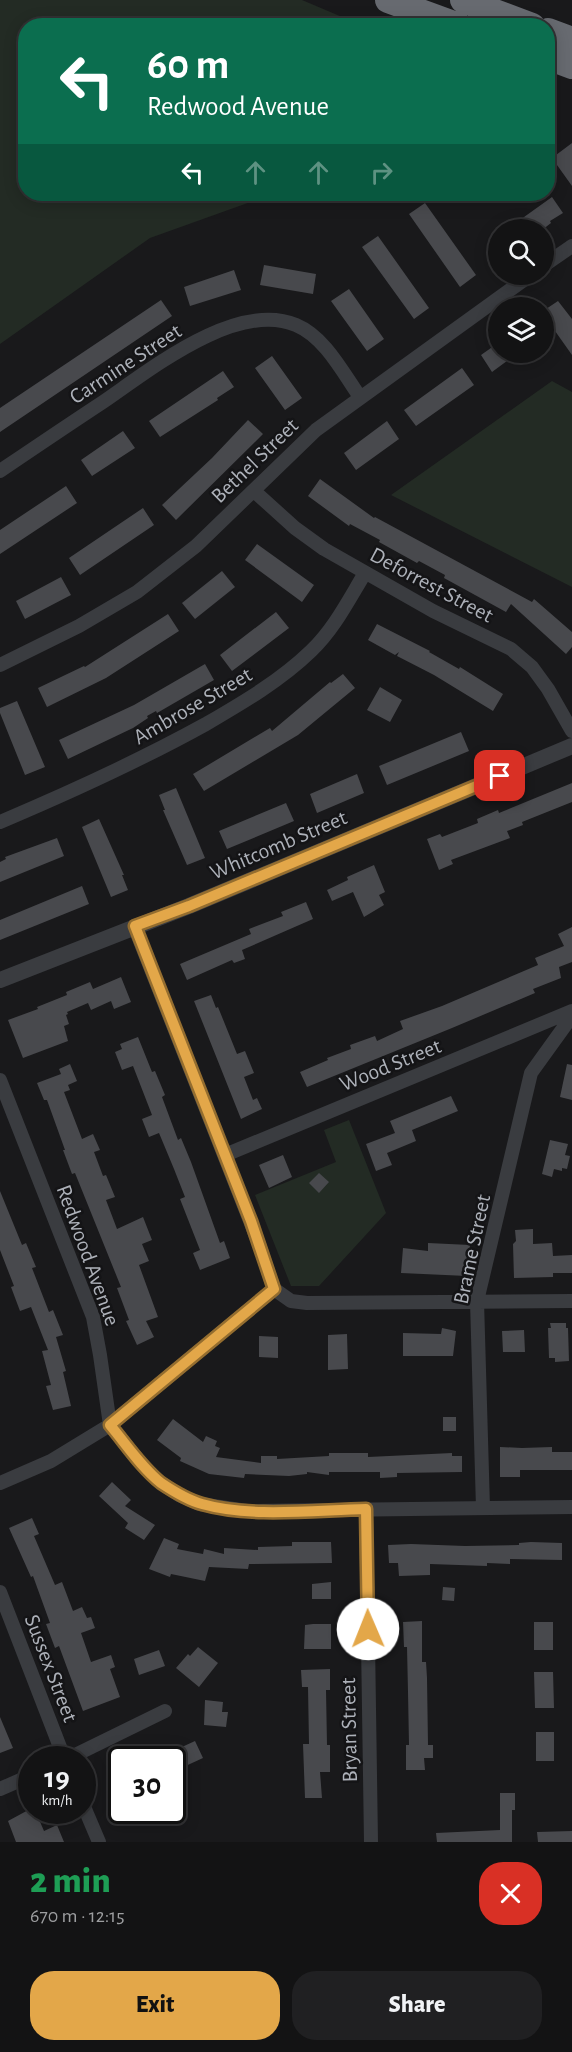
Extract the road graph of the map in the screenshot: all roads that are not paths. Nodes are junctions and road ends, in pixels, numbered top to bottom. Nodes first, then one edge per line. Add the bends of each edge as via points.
1 (388, 0) edge
2 (463, 0) edge
3 (437, 18) edge
4 (511, 18) edge
5 (555, 34) edge
6 (572, 40) edge
7 (555, 60) edge
8 (572, 66) edge
9 (572, 246) edge
10 (554, 259) edge
11 (517, 285) edge
12 (360, 397) junction
13 (0, 471) edge
14 (254, 491) junction
15 (365, 573) junction
16 (0, 665) edge
17 (572, 731) edge
18 (572, 746) edge
19 (0, 822) edge
20 (135, 926) junction
21 (0, 980) edge
22 (572, 1011) edge
23 (572, 1016) edge
24 (0, 1080) edge
25 (225, 1155) junction
26 (274, 1289) junction
27 (572, 1300) edge
28 (477, 1301) junction
29 (110, 1425) junction
30 (0, 1482) edge
31 (572, 1507) edge
32 (483, 1508) junction
33 (366, 1509) junction
34 (0, 1592) edge
35 (165, 1712) dead end
36 (60, 1746) edge
37 (94, 1746) edge
38 (18, 1781) edge
39 (0, 1789) edge
40 (91, 1824) edge
41 (99, 1842) edge
42 (371, 1842) edge

1 - 3 highway
2 - 4 highway
5 - 6 highway
7 - 8 highway
9 - 10 street
11 - 12 street, Bethel Street
12 - 13 street, Carmine Street via 316,339 297,326 274,321 249,322 183,347
12 - 14 street, Bethel Street via 316,430
14 - 15 street, Deforrest Street via 295,528
14 - 16 street, Bethel Street via 196,546 137,592
15 - 17 street, Deforrest Street via 511,649 532,667
15 - 19 street, Ambrose Street via 332,628 302,659 250,698 156,752
18 - 20 street, Whitcomb Street
20 - 21 street, Whitcomb Street
20 - 25 street
22 - 25 street, Wood Street
23 - 28 street, Brame Street via 531,1073
24 - 29 street, Redwood Avenue via 93,1317
25 - 26 street
26 - 28 street via 291,1301 307,1303
26 - 29 street
27 - 28 street
28 - 32 street, Brame Street
29 - 30 street via 51,1461
29 - 33 street via 160,1482 200,1504 247,1511
31 - 32 street
32 - 33 street
33 - 42 street, Bryan Street
34 - 36 street, Sussex Street
35 - 37 street
38 - 39 street
40 - 41 street

